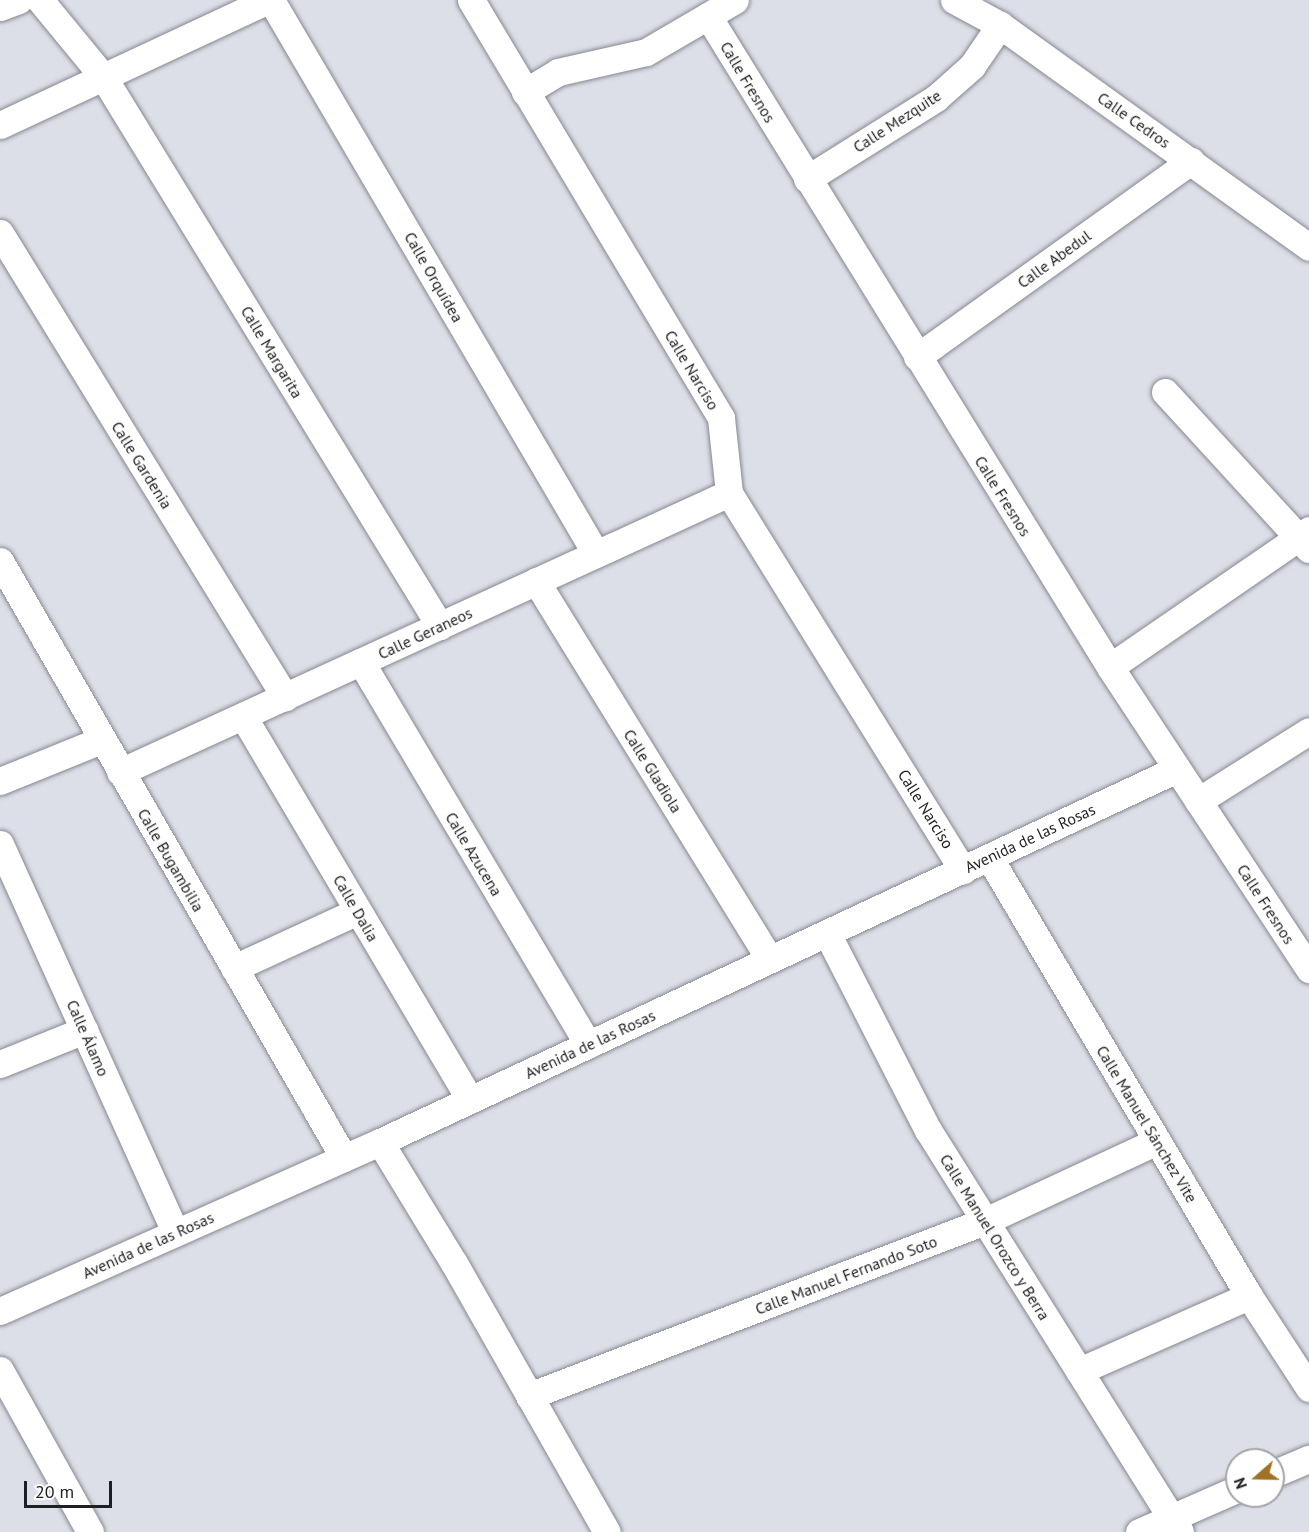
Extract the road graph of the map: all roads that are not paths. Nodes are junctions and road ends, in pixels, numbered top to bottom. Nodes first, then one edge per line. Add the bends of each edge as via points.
1 (19, 0) edge
2 (40, 0) edge
3 (269, 0) edge
4 (735, 0) edge
5 (954, 0) edge
6 (481, 4) edge
7 (0, 8) edge
8 (708, 16) junction
9 (1000, 25) junction
10 (104, 78) junction
11 (525, 92) junction
12 (0, 125) edge
13 (1191, 161) junction
14 (807, 179) junction
15 (0, 233) edge
16 (1309, 247) edge
17 (917, 357) junction
18 (1165, 392) dead end
19 (729, 493) junction
20 (1306, 538) edge
21 (596, 554) junction
22 (0, 561) edge
23 (536, 582) junction
24 (440, 626) junction
25 (361, 662) junction
26 (1110, 667) junction
27 (285, 697) junction
28 (243, 716) junction
29 (1309, 731) edge
30 (101, 740) junction
31 (1177, 769) junction
32 (120, 772) junction
33 (0, 781) edge
34 (1198, 801) junction
35 (0, 844) edge
36 (989, 857) junction
37 (963, 870) junction
38 (358, 911) junction
39 (827, 933) junction
40 (770, 960) junction
41 (234, 968) junction
42 (1309, 969) edge
43 (84, 1030) junction
44 (588, 1045) junction
45 (0, 1064) edge
46 (470, 1100) junction
47 (1157, 1141) junction
48 (380, 1142) junction
49 (344, 1158) junction
50 (985, 1221) junction
51 (175, 1232) junction
52 (1249, 1296) junction
53 (0, 1311) edge
54 (0, 1370) edge
55 (1079, 1371) junction
56 (1309, 1388) edge
57 (529, 1396) junction
58 (1309, 1459) edge
59 (1285, 1469) edge
60 (1225, 1496) edge
61 (1176, 1525) edge
62 (90, 1532) edge
63 (607, 1532) edge
64 (1139, 1532) edge

1 - 7 street
2 - 10 street, Calle Margarita
3 - 10 street
3 - 21 street, Calle Orquídea
4 - 8 street
5 - 9 street, Calle Cedros
6 - 11 street, Calle Narciso
8 - 11 street via 646,52 558,72
8 - 14 street, Calle Fresnos
9 - 13 street, Calle Cedros
9 - 14 street, Calle Mezquite via 972,66 936,99
10 - 12 street
10 - 24 street, Calle Margarita
11 - 19 street, Calle Narciso via 721,418
13 - 16 street, Calle Cedros
13 - 17 street, Calle Abedul
14 - 17 street, Calle Fresnos
15 - 27 street, Calle Gardenia
17 - 26 street, Calle Fresnos
18 - 20 street
19 - 21 street, Calle Geraneos
19 - 37 street, Calle Narciso
20 - 26 street
21 - 23 street, Calle Geraneos
22 - 30 street, Calle Bugambilia
23 - 24 street, Calle Geraneos
23 - 40 street, Calle Gladiola
24 - 25 street, Calle Geraneos
25 - 27 street, Calle Geraneos
25 - 44 street, Calle Azucena
26 - 31 street, Calle Fresnos
27 - 28 street, Calle Geraneos
28 - 32 street, Calle Geraneos
28 - 38 street, Calle Dalia
29 - 34 street
30 - 32 street, Calle Bugambilia
30 - 33 street
31 - 34 street, Calle Fresnos
31 - 36 street, Avenida de las Rosas
32 - 41 street, Calle Bugambilia
34 - 42 street, Calle Fresnos
35 - 43 street, Calle Álamo
36 - 37 street, Avenida de las Rosas
36 - 47 street, Calle Manuel Sánchez Vite
37 - 39 street, Avenida de las Rosas
38 - 41 street
38 - 46 street, Calle Dalia
39 - 40 street, Avenida de las Rosas
39 - 50 street, Calle Manuel Orozco y Berra via 928,1130
40 - 44 street, Avenida de las Rosas
41 - 49 street, Calle Bugambilia
43 - 45 street
43 - 51 street, Calle Álamo
44 - 46 street, Avenida de las Rosas
46 - 48 street, Avenida de las Rosas
47 - 50 street, Calle Manuel Fernando Soto
47 - 52 street, Calle Manuel Sánchez Vite
48 - 49 street, Avenida de las Rosas
48 - 57 street
49 - 51 street, Avenida de las Rosas
50 - 55 street, Calle Manuel Orozco y Berra
50 - 57 street, Calle Manuel Fernando Soto
51 - 53 street, Avenida de las Rosas
52 - 55 street
52 - 56 street, Calle Manuel Sánchez Vite
54 - 62 street
55 - 61 street, Calle Manuel Orozco y Berra
57 - 63 street
58 - 59 street
60 - 61 street
61 - 64 street

